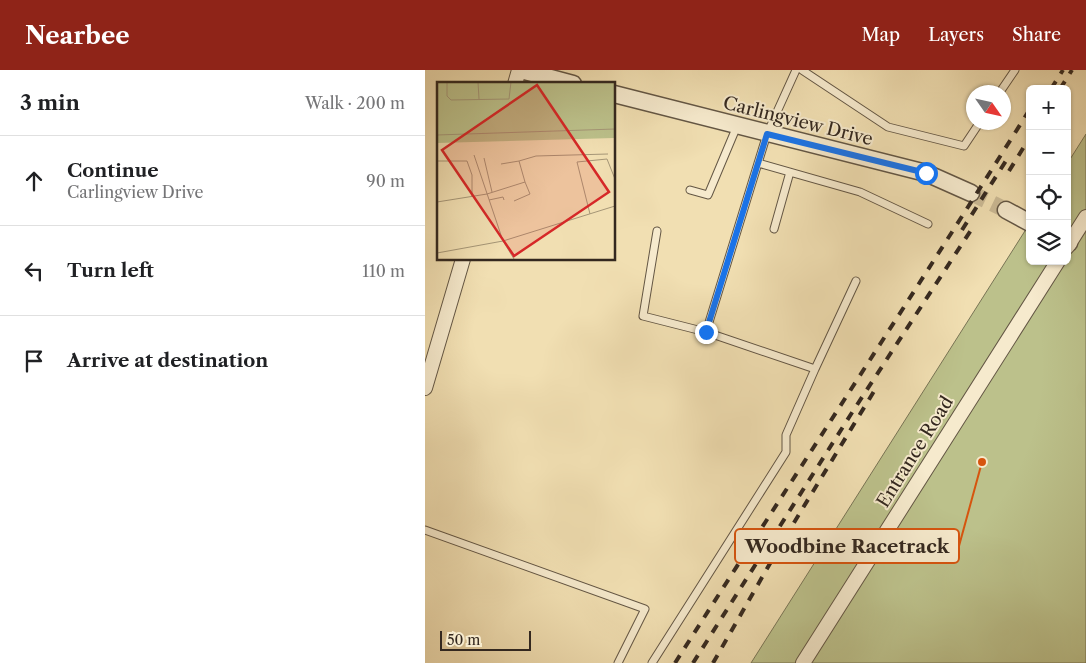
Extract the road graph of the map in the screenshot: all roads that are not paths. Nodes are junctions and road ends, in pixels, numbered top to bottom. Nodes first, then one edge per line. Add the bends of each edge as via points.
1 (520, 70) edge
2 (796, 70) edge
3 (803, 70) edge
4 (1015, 70) edge
5 (516, 82) edge
6 (565, 82) edge
7 (1005, 85) edge
8 (615, 94) edge
9 (737, 126) junction
10 (975, 130) edge
11 (767, 134) junction
12 (758, 163) junction
13 (790, 172) junction
14 (691, 190) dead end
15 (971, 193) tunnel mouth
16 (1006, 210) tunnel mouth
17 (1086, 217) edge
18 (1026, 221) edge
19 (928, 224) dead end
20 (774, 229) dead end
21 (657, 231) dead end
22 (1071, 240) edge
23 (463, 260) edge
24 (1055, 265) edge
25 (856, 281) dead end
26 (706, 332) junction
27 (815, 369) junction
28 (425, 388) edge
29 (425, 530) edge
30 (618, 663) edge
31 (652, 663) edge
32 (803, 663) edge

1 - 5 street
1 - 6 street
2 - 11 lane
3 - 10 lane via 889,127 964,146
4 - 7 lane
8 - 9 street, Carlingview Drive
9 - 11 street, Carlingview Drive
9 - 14 lane via 708,195
11 - 12 lane
11 - 15 street, Carlingview Drive via 926,173
12 - 13 lane
12 - 26 lane
13 - 19 lane via 860,192
13 - 20 lane
16 - 18 street
17 - 22 street
21 - 26 lane via 643,316
23 - 28 street
24 - 32 street, Entrance Road
25 - 27 lane
26 - 27 lane
27 - 31 lane via 786,435 786,452
29 - 30 lane via 645,609

